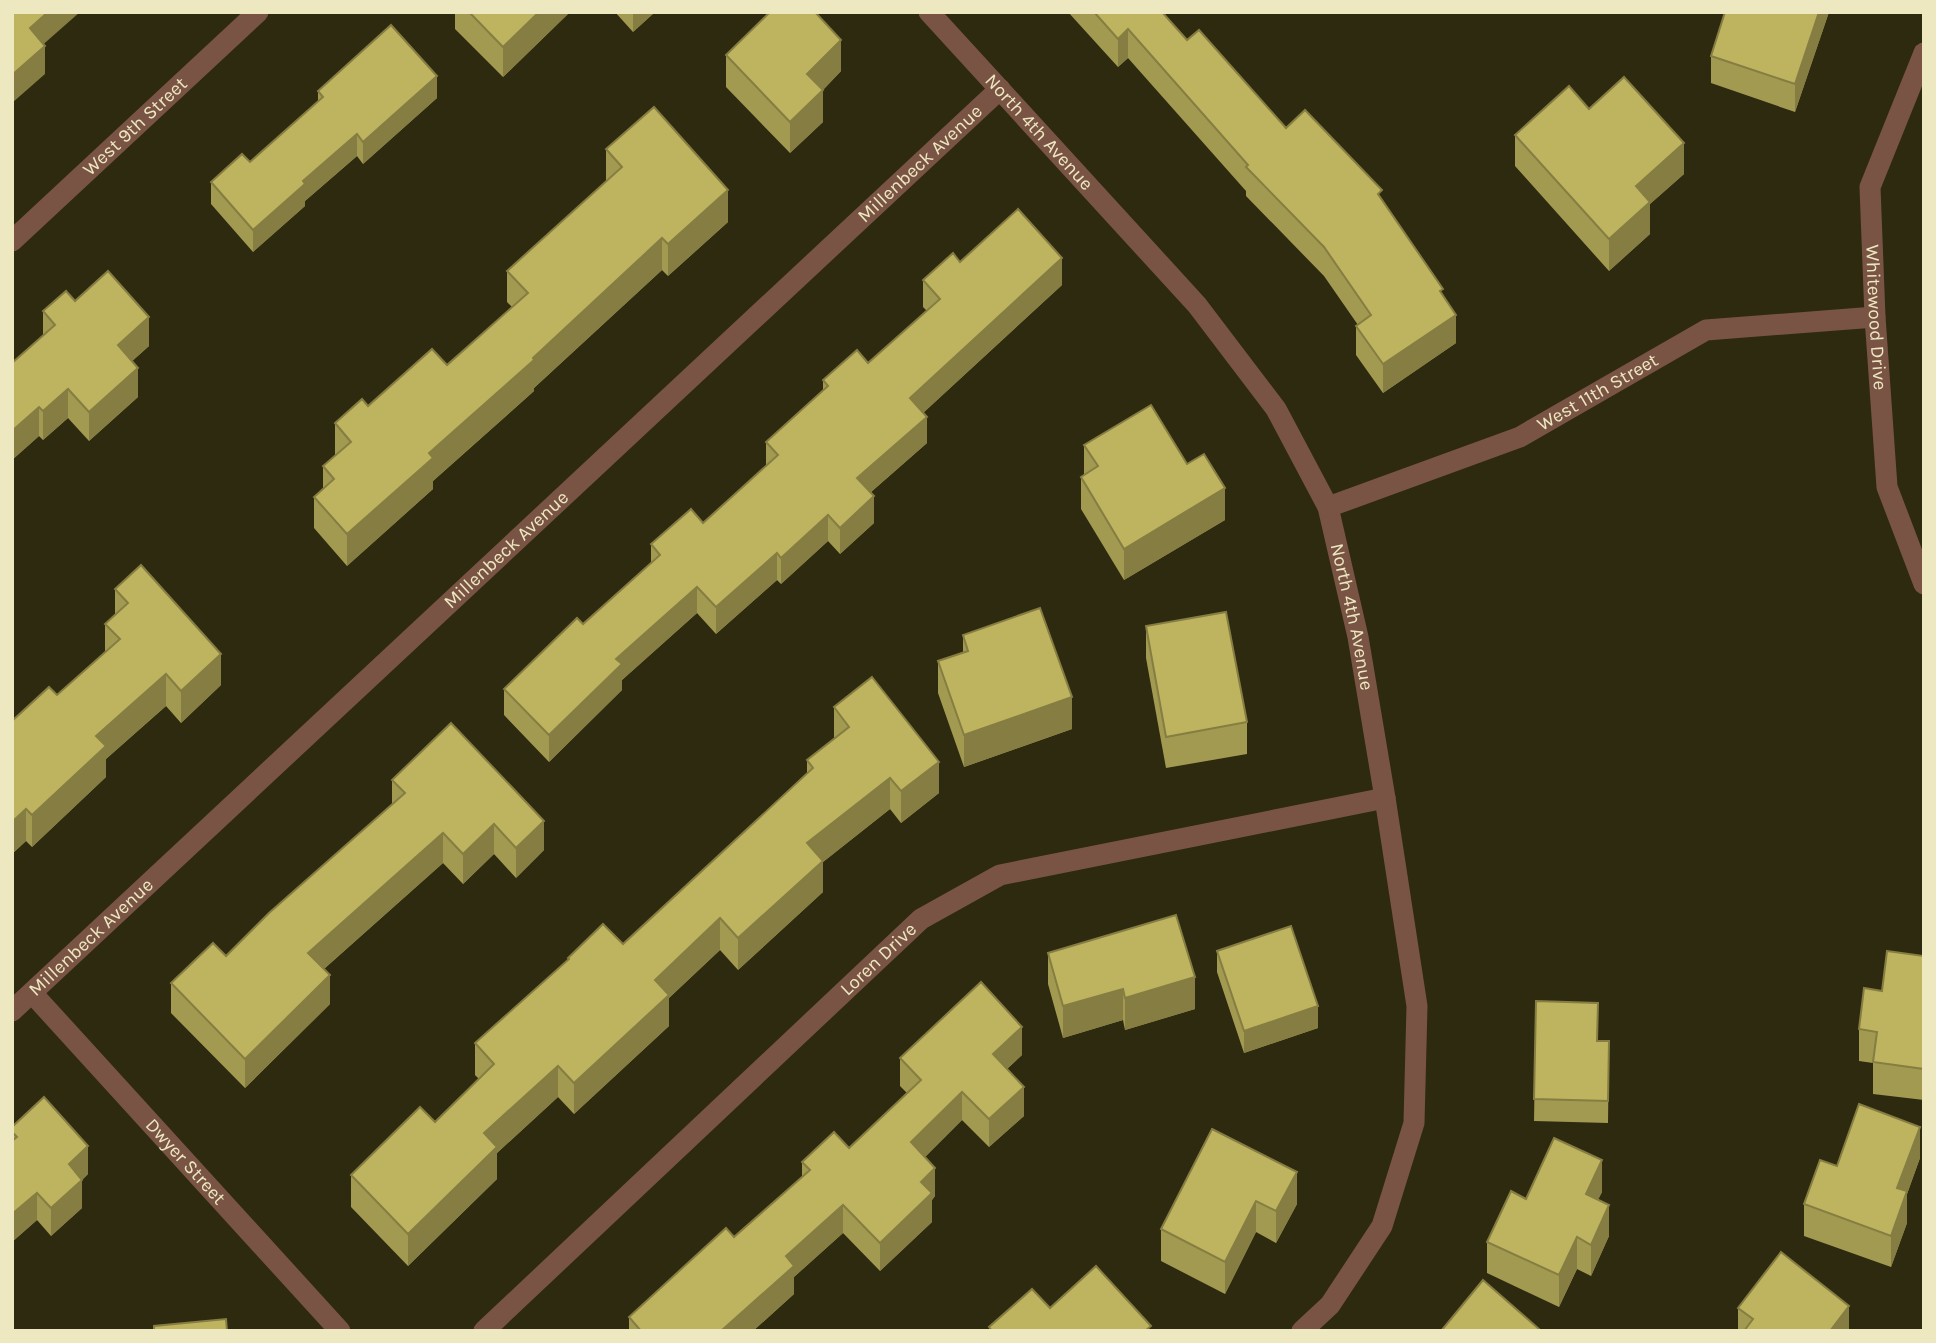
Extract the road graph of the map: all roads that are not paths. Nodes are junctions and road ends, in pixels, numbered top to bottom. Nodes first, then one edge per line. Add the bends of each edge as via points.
1 (258, 12) edge
2 (929, 12) edge
3 (1924, 53) edge
4 (1000, 89) junction
5 (12, 241) edge
6 (1875, 317) junction
7 (1328, 507) junction
8 (1924, 584) edge
9 (1385, 798) junction
10 (32, 993) junction
11 (12, 1010) edge
12 (340, 1331) edge
13 (484, 1331) edge
14 (1302, 1331) edge

1 - 5 street, West 9th Street
2 - 4 street, North 4th Avenue
3 - 6 street, Whitewood Drive via 1870,187
4 - 7 street, North 4th Avenue via 1197,305 1276,409
4 - 10 street, Millenbeck Avenue
6 - 7 street, West 11th Street via 1706,330 1520,437
6 - 8 street, Whitewood Drive via 1887,487
7 - 9 street, North 4th Avenue via 1358,637
9 - 13 street, Loren Drive via 1000,875 920,919
9 - 14 street, North 4th Avenue via 1417,1006 1414,1123 1382,1226 1330,1305
10 - 11 street, Millenbeck Avenue
10 - 12 street, Dwyer Street

